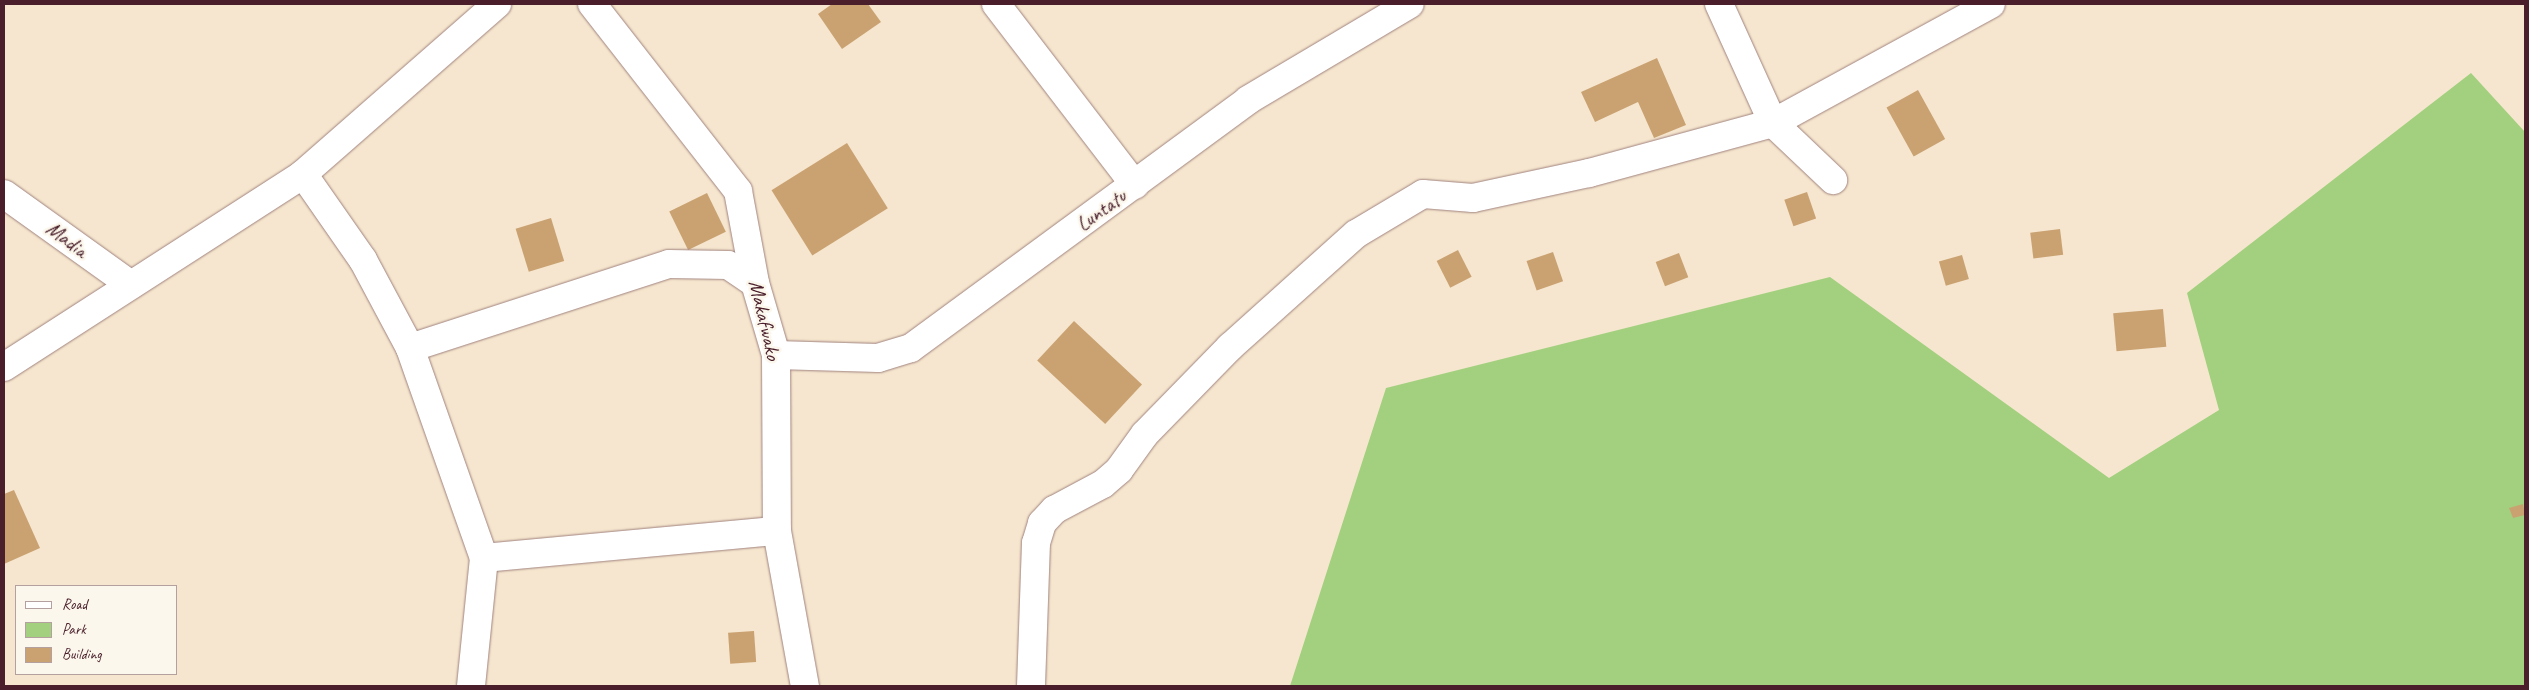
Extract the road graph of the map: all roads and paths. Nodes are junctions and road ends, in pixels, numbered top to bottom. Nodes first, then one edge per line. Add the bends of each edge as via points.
1 (497, 4) edge
2 (592, 4) edge
3 (996, 4) edge
4 (1410, 4) edge
5 (1719, 4) edge
6 (1991, 4) edge
7 (1773, 123) junction
8 (303, 174) junction
9 (1833, 180) dead end
10 (1134, 185) junction
11 (4, 194) edge
12 (755, 283) junction
13 (130, 285) junction
14 (410, 348) junction
15 (776, 355) junction
16 (4, 367) edge
17 (777, 531) junction
18 (484, 558) junction
19 (470, 686) edge
20 (805, 686) edge
21 (1031, 686) edge

1 - 8 street
2 - 12 street, Makafwako via 738,192
3 - 10 street
4 - 10 street, Luntatu via 1248,100
5 - 7 street
6 - 7 street
7 - 9 street
7 - 21 street via 1589,173 1473,198 1423,194 1356,234 1230,347 1145,434 1119,470 1103,484 1054,510 1042,523 1036,543
8 - 13 street
8 - 14 street via 363,260
10 - 15 street, Luntatu via 911,348 878,358
11 - 13 street, Madia
12 - 14 street via 728,266 669,264
12 - 15 street, Makafwako
13 - 16 street
14 - 18 street
15 - 17 street, Makafwako
17 - 18 street
17 - 20 street, Makafwako
18 - 19 street

